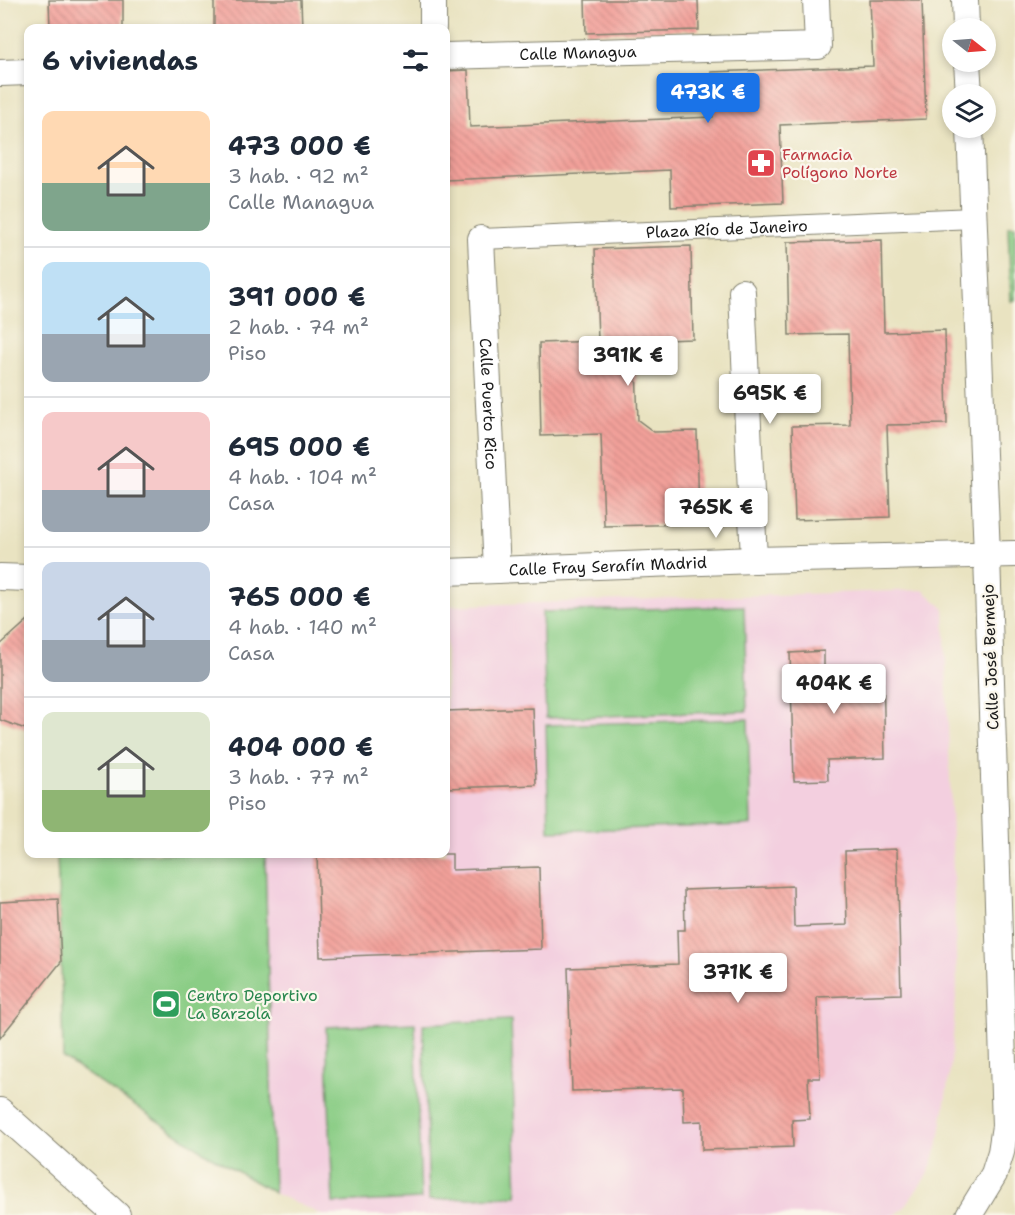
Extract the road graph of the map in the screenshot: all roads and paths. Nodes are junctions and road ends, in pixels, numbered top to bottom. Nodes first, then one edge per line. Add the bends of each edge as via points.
1 (433, 0) edge
2 (816, 0) edge
3 (965, 0) edge
4 (966, 18) edge
5 (433, 24) edge
6 (450, 56) edge
7 (24, 72) edge
8 (0, 73) edge
9 (970, 138) edge
10 (974, 218) junction
11 (481, 238) joint
12 (741, 291) dead end
13 (1015, 554) edge
14 (987, 555) junction
15 (754, 560) junction
16 (497, 570) junction
17 (450, 572) edge
18 (0, 577) edge
19 (24, 578) edge
20 (1007, 921) edge
21 (1008, 1044) edge
22 (0, 1111) edge
23 (117, 1215) edge
24 (969, 1215) edge

1 - 5 street
2 - 6 street, Calle Managua via 818,46
3 - 4 street
7 - 8 street
9 - 10 street, Calle José Bermejo
10 - 11 street, Plaza Río de Janeiro
10 - 14 street, Calle José Bermejo
11 - 16 street, Calle Puerto Rico
12 - 15 street
13 - 14 street, Calle Fray Serafín Madrid
14 - 15 street, Calle Fray Serafín Madrid
14 - 20 street, Calle José Bermejo
15 - 16 street, Calle Fray Serafín Madrid
16 - 17 street, Calle Fray Serafín Madrid
18 - 19 street
20 - 21 street, Calle José Bermejo
21 - 24 street, Calle José Bermejo via 1001,1152 994,1174
22 - 23 street

